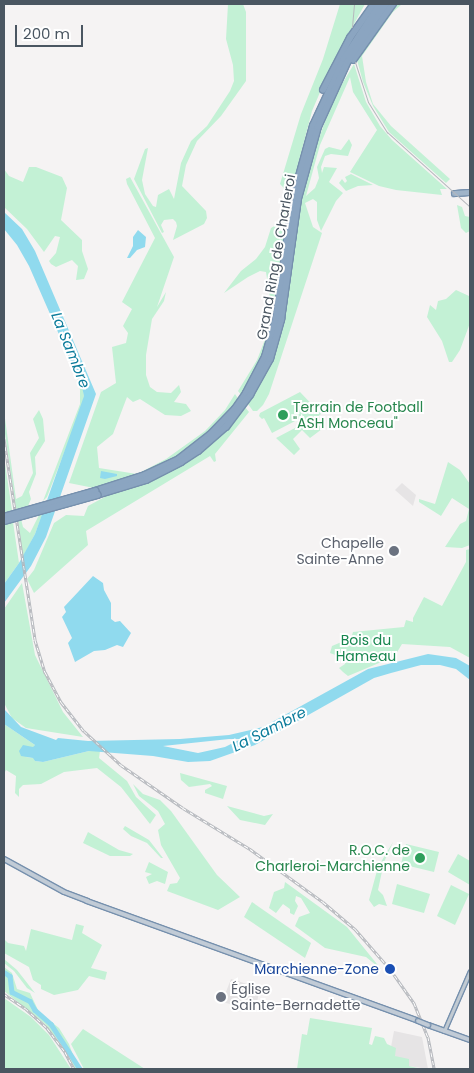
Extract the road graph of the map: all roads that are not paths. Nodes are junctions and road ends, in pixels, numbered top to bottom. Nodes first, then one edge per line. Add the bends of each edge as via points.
1 (368, 4) edge
2 (374, 4) edge
3 (380, 4) edge
4 (391, 4) edge
5 (350, 38) junction
6 (313, 126) junction
7 (470, 193) edge
8 (454, 194) dead end
9 (96, 493) junction
10 (4, 517) edge
11 (4, 521) edge
12 (4, 859) edge
13 (470, 972) edge
14 (444, 1031) junction
15 (470, 1040) edge

1 - 5 highway
2 - 5 highway
3 - 6 highway, Grand Ring de Charleroi via 344,59
4 - 9 highway, Grand Ring de Charleroi via 348,61 324,111 299,194 280,327 270,359 254,390 232,420 198,451 146,480
5 - 6 highway via 322,92
6 - 9 highway, Grand Ring de Charleroi via 293,198 276,319 265,357 246,393 210,435 179,459
7 - 8 highway
9 - 10 highway, Grand Ring de Charleroi, bridge
9 - 11 highway, Grand Ring de Charleroi, bridge
12 - 14 main road, bridge via 73,896
13 - 14 street
14 - 15 main road

